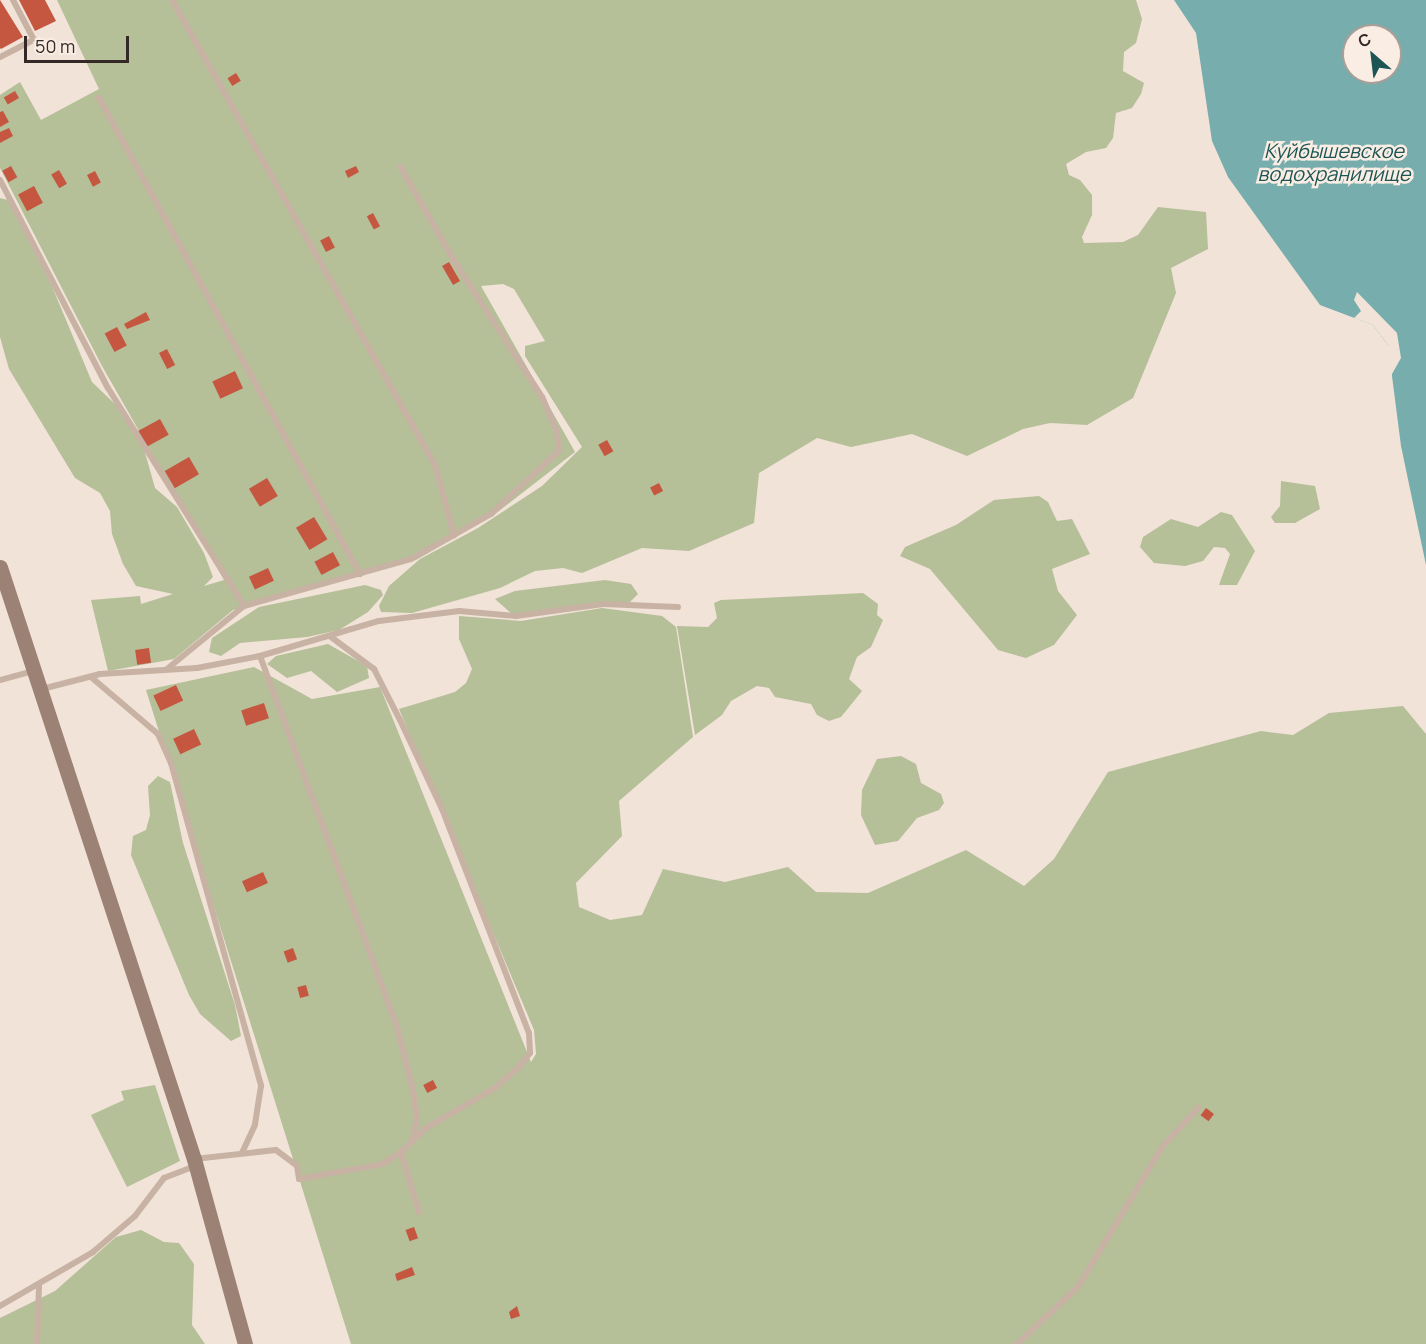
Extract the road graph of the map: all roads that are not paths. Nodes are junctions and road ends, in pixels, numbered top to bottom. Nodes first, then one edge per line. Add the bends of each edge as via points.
1 (13, 0) edge
2 (172, 0) edge
3 (0, 57) edge
4 (99, 98) dead end
5 (400, 166) dead end
6 (0, 180) edge
7 (454, 535) junction
8 (0, 567) edge
9 (360, 574) junction
10 (5, 599) edge
11 (244, 606) junction
12 (678, 607) dead end
13 (331, 637) junction
14 (260, 656) junction
15 (167, 669) junction
16 (36, 670) junction
17 (91, 677) junction
18 (0, 680) edge
19 (42, 689) junction
20 (1199, 1107) dead end
21 (412, 1138) junction
22 (401, 1152) junction
23 (242, 1153) junction
24 (195, 1162) junction
25 (419, 1212) dead end
26 (39, 1286) junction
27 (0, 1306) edge
28 (37, 1344) edge
29 (245, 1344) edge
30 (1017, 1344) edge

1 - 3 lane via 34,40
2 - 7 lane via 435,465
4 - 9 lane
5 - 7 lane via 542,397 560,444 552,460 491,514
6 - 11 lane via 108,388
7 - 9 lane via 411,559
8 - 10 street
9 - 11 lane
10 - 16 street
11 - 15 lane
12 - 13 lane via 603,604 516,616 459,611 378,621
13 - 14 lane
13 - 21 lane via 374,669 400,720 442,809 529,1033 530,1053 495,1088
14 - 15 lane
14 - 21 lane via 397,1027 417,1119
15 - 17 lane
16 - 18 lane
16 - 19 street
17 - 19 lane
17 - 23 lane via 158,734 171,763 261,1086 255,1125
19 - 24 street
20 - 30 lane via 1162,1147 1078,1287
21 - 22 lane
22 - 23 lane via 382,1164 299,1179 288,1155 276,1150
22 - 25 lane
23 - 24 lane
24 - 26 lane via 164,1178 135,1216 93,1252
24 - 29 street
26 - 27 lane
26 - 28 lane

